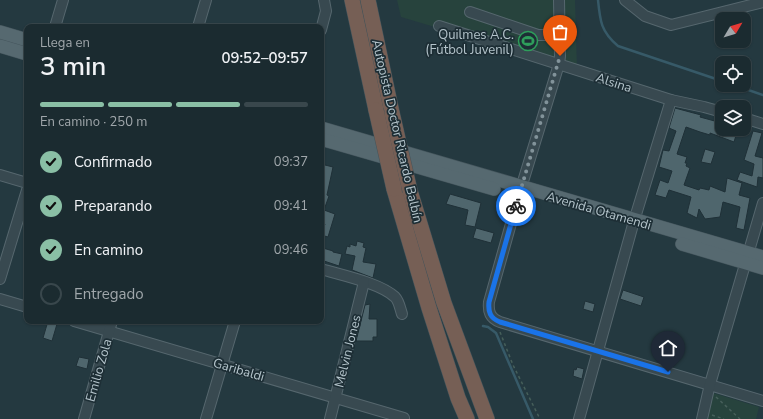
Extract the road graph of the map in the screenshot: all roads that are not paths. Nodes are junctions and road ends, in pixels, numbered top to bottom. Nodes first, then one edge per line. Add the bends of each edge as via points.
1 (63, 0) edge
2 (206, 0) edge
3 (352, 0) edge
4 (368, 0) edge
5 (559, 0) edge
6 (625, 0) edge
7 (325, 2) edge
8 (763, 2) edge
9 (470, 12) dead end
10 (56, 24) edge
11 (199, 24) edge
12 (323, 24) edge
13 (439, 26) dead end
14 (0, 32) edge
15 (560, 35) junction
16 (24, 39) edge
17 (0, 46) edge
18 (24, 53) edge
19 (559, 64) junction
20 (671, 100) junction
21 (715, 110) edge
22 (751, 120) edge
23 (763, 124) edge
24 (324, 129) edge
25 (324, 140) edge
26 (0, 175) edge
27 (24, 182) edge
28 (520, 192) junction
29 (24, 200) edge
30 (763, 203) edge
31 (633, 225) junction
32 (748, 258) junction
33 (763, 258) edge
34 (763, 268) edge
35 (324, 270) edge
36 (0, 280) edge
37 (364, 282) junction
38 (0, 299) edge
39 (24, 306) edge
40 (402, 314) dead end
41 (84, 324) edge
42 (111, 324) edge
43 (234, 324) edge
44 (109, 331) junction
45 (597, 351) junction
46 (222, 364) junction
47 (709, 387) junction
48 (336, 398) junction
49 (763, 401) edge
50 (703, 416) edge
51 (404, 418) edge
52 (84, 419) edge
53 (206, 419) edge
54 (330, 419) edge
55 (466, 419) edge
56 (487, 419) edge
57 (579, 419) edge

1 - 10 street
2 - 11 street
3 - 55 highway, Autopista Doctor Ricardo Balbín, bridge via 394,189 429,308
4 - 56 highway, Autopista Doctor Ricardo Balbín, bridge via 410,191 444,303
5 - 15 street
6 - 8 street via 645,16 671,25
7 - 12 street
9 - 15 street via 538,35
13 - 19 street, Alsina
14 - 16 main road
15 - 19 street
17 - 18 main road
19 - 20 street, Alsina
19 - 28 street
20 - 21 street, Alsina
20 - 31 street
22 - 23 street
24 - 28 main road, Avenida Otamendi
25 - 28 main road, Avenida Otamendi
26 - 27 street
28 - 31 main road, Avenida Otamendi
28 - 45 street via 489,302 491,316 500,322
29 - 36 street
30 - 32 street
31 - 32 main road, Avenida Otamendi
31 - 45 street
32 - 33 main road, Avenida Otamendi
32 - 34 main road, Avenida Otamendi
32 - 47 street
35 - 37 street
37 - 40 street via 396,298
37 - 48 street, Melvin Jones
38 - 39 street
41 - 44 street, Garibaldi
42 - 44 street, Emilio Zola
43 - 46 street
44 - 46 street, Garibaldi
44 - 52 street, Emilio Zola
45 - 47 street
45 - 57 street
46 - 48 street, Garibaldi
46 - 53 street
47 - 49 street
47 - 50 street
48 - 51 street, Garibaldi
48 - 54 street, Melvin Jones

